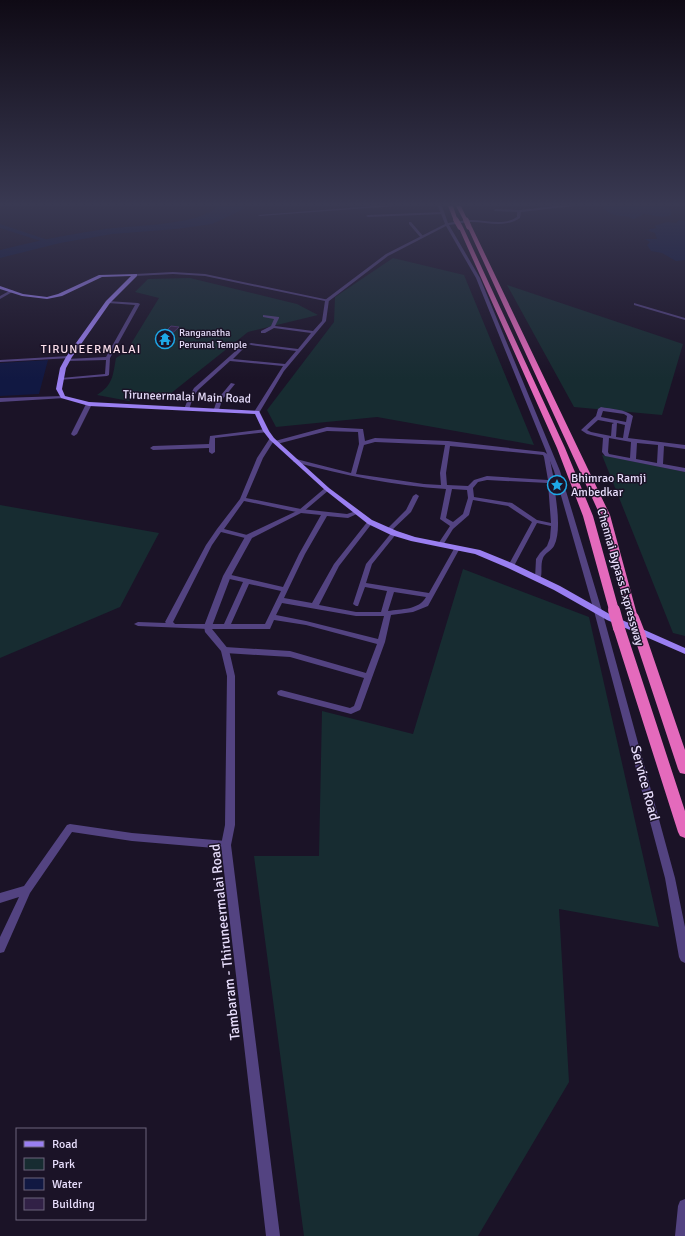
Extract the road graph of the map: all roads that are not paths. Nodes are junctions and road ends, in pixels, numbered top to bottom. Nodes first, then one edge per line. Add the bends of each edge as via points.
1 (375, 264) edge
2 (486, 264) edge
3 (475, 266) edge
4 (135, 274) junction
5 (480, 278) junction
6 (0, 288) edge
7 (12, 292) junction
8 (0, 298) edge
9 (327, 300) junction
10 (108, 302) junction
11 (635, 304) dead end
12 (265, 316) dead end
13 (685, 319) edge
14 (273, 327) junction
15 (263, 332) dead end
16 (314, 332) junction
17 (251, 344) dead end
18 (241, 349) dead end
19 (298, 350) junction
20 (68, 358) junction
21 (108, 358) junction
22 (230, 360) junction
23 (0, 361) edge
24 (286, 365) junction
25 (61, 379) junction
26 (233, 384) dead end
27 (63, 396) junction
28 (0, 400) edge
29 (89, 404) junction
30 (187, 409) junction
31 (217, 409) junction
32 (257, 412) junction
33 (598, 418) junction
34 (615, 424) dead end
35 (628, 424) junction
36 (266, 432) junction
37 (74, 434) dead end
38 (606, 436) junction
39 (613, 437) junction
40 (625, 439) junction
41 (634, 440) junction
42 (275, 441) junction
43 (448, 443) junction
44 (362, 444) junction
45 (661, 444) junction
46 (685, 447) edge
47 (152, 448) dead end
48 (685, 453) edge
49 (633, 460) junction
50 (296, 461) junction
51 (660, 465) junction
52 (685, 470) edge
53 (353, 475) junction
54 (551, 482) junction
55 (560, 482) junction
56 (446, 487) junction
57 (470, 488) junction
58 (327, 489) junction
59 (416, 496) dead end
60 (471, 498) junction
61 (243, 499) junction
62 (301, 511) junction
63 (356, 513) junction
64 (325, 514) junction
65 (535, 521) junction
66 (370, 522) junction
67 (453, 525) junction
68 (554, 525) junction
69 (218, 530) junction
70 (391, 532) junction
71 (249, 537) junction
72 (441, 544) junction
73 (457, 548) junction
74 (510, 566) junction
75 (227, 576) junction
76 (538, 578) junction
77 (247, 581) junction
78 (362, 584) junction
79 (391, 589) junction
80 (285, 590) junction
81 (431, 596) junction
82 (281, 600) junction
83 (356, 604) dead end
84 (315, 605) junction
85 (598, 611) junction
86 (386, 614) junction
87 (272, 617) junction
88 (138, 624) dead end
89 (173, 626) junction
90 (208, 627) junction
91 (226, 627) junction
92 (380, 642) junction
93 (685, 647) edge
94 (225, 650) junction
95 (685, 651) edge
96 (367, 676) junction
97 (281, 693) dead end
98 (685, 769) edge
99 (685, 832) edge
100 (226, 845) junction
101 (27, 890) junction
102 (0, 898) edge
103 (0, 948) edge
104 (685, 957) edge
105 (685, 1206) edge
106 (273, 1236) edge
107 (682, 1236) edge

1 - 9 street
2 - 98 highway, Chennai Bypass Expressway, bridge via 605,515 633,618
3 - 5 highway, Chennai Bypass Expressway
4 - 7 main road via 101,276 60,295 46,298 34,298
4 - 9 street via 205,275
4 - 10 main road
5 - 55 street, Service Road
5 - 99 highway, Chennai Bypass Expressway, bridge via 561,448 588,516 619,628
6 - 7 main road
7 - 8 street
9 - 16 street via 324,321
10 - 20 main road
10 - 21 street via 138,304
11 - 13 street
12 - 14 street via 277,318
14 - 15 street
14 - 16 street
16 - 19 street
17 - 19 street
18 - 22 street
19 - 24 street
20 - 21 street
20 - 23 street
20 - 25 main road
21 - 25 street via 108,371 105,376
22 - 24 street
22 - 30 street via 196,389
24 - 32 street
25 - 27 main road via 59,389
26 - 31 street via 220,400
27 - 28 street
27 - 29 main road, Tiruneermalai Main Road
29 - 30 main road, Tiruneermalai Main Road
29 - 37 street
30 - 31 main road, Tiruneermalai Main Road
31 - 32 main road, Tiruneermalai Main Road
32 - 36 main road, Tiruneermalai Main Road
33 - 35 street
33 - 35 street via 601,409 606,409 629,414
33 - 38 street via 584,430
34 - 39 street
35 - 40 street
36 - 42 main road, Tiruneermalai Main Road
36 - 47 street via 212,438 212,449
38 - 39 street
38 - 49 street via 605,454
39 - 40 street
40 - 41 street
41 - 45 street
41 - 49 street
42 - 44 street via 327,429 358,430 362,431
42 - 50 main road, Tiruneermalai Main Road
42 - 61 street via 260,458
43 - 44 street via 376,440
43 - 54 street via 544,454 547,456
43 - 56 street via 443,473
44 - 53 street
45 - 46 street
45 - 51 street
46 - 48 street
49 - 51 street
50 - 53 street
50 - 58 main road, Tiruneermalai Main Road
51 - 52 street
53 - 56 street
54 - 55 street
54 - 57 street via 487,478 476,481
54 - 68 street
55 - 85 street, Service Road
56 - 57 street
56 - 67 street via 443,519
57 - 60 street
58 - 62 street
58 - 63 main road, Tiruneermalai Main Road
59 - 70 street via 409,511
60 - 65 street via 510,504
60 - 67 street via 466,514
61 - 62 street
61 - 69 street
62 - 64 street
62 - 71 street
63 - 64 street via 348,516
63 - 66 main road, Tiruneermalai Main Road
64 - 80 street
65 - 68 street
65 - 74 street
66 - 70 main road, Tiruneermalai Main Road
66 - 84 street via 336,565
67 - 72 street
68 - 76 street via 552,545 541,556 538,564
69 - 71 street
69 - 89 street via 169,622
70 - 72 main road, Tiruneermalai Main Road
70 - 78 street via 369,564
71 - 75 street
72 - 73 main road, Tiruneermalai Main Road
73 - 74 main road, Tiruneermalai Main Road via 477,552
73 - 81 street
74 - 76 main road, Tiruneermalai Main Road
75 - 77 street
75 - 90 street
76 - 85 main road, Tiruneermalai Main Road
77 - 80 street
77 - 91 street
78 - 79 street
78 - 83 street
79 - 81 street
79 - 86 street
80 - 82 street
81 - 86 street via 426,604 413,610
82 - 84 street
82 - 87 street
84 - 86 street via 356,614
85 - 93 main road, Tiruneermalai Main Road
85 - 95 main road, Tiruneermalai Main Road
85 - 104 street, Service Road via 670,878
86 - 92 street
87 - 91 street via 267,627
87 - 92 street
88 - 89 street
89 - 90 street
90 - 91 street
90 - 94 street, Tambaram - Thiruneermalai Road
92 - 96 street
94 - 96 street via 290,654
94 - 100 street, Tambaram - Thiruneermalai Road via 231,676 230,825
96 - 97 street via 359,704 352,711
100 - 101 street via 132,837 70,828
100 - 106 street, Tambaram - Thiruneermalai Road
101 - 102 street
101 - 103 street
105 - 107 street

